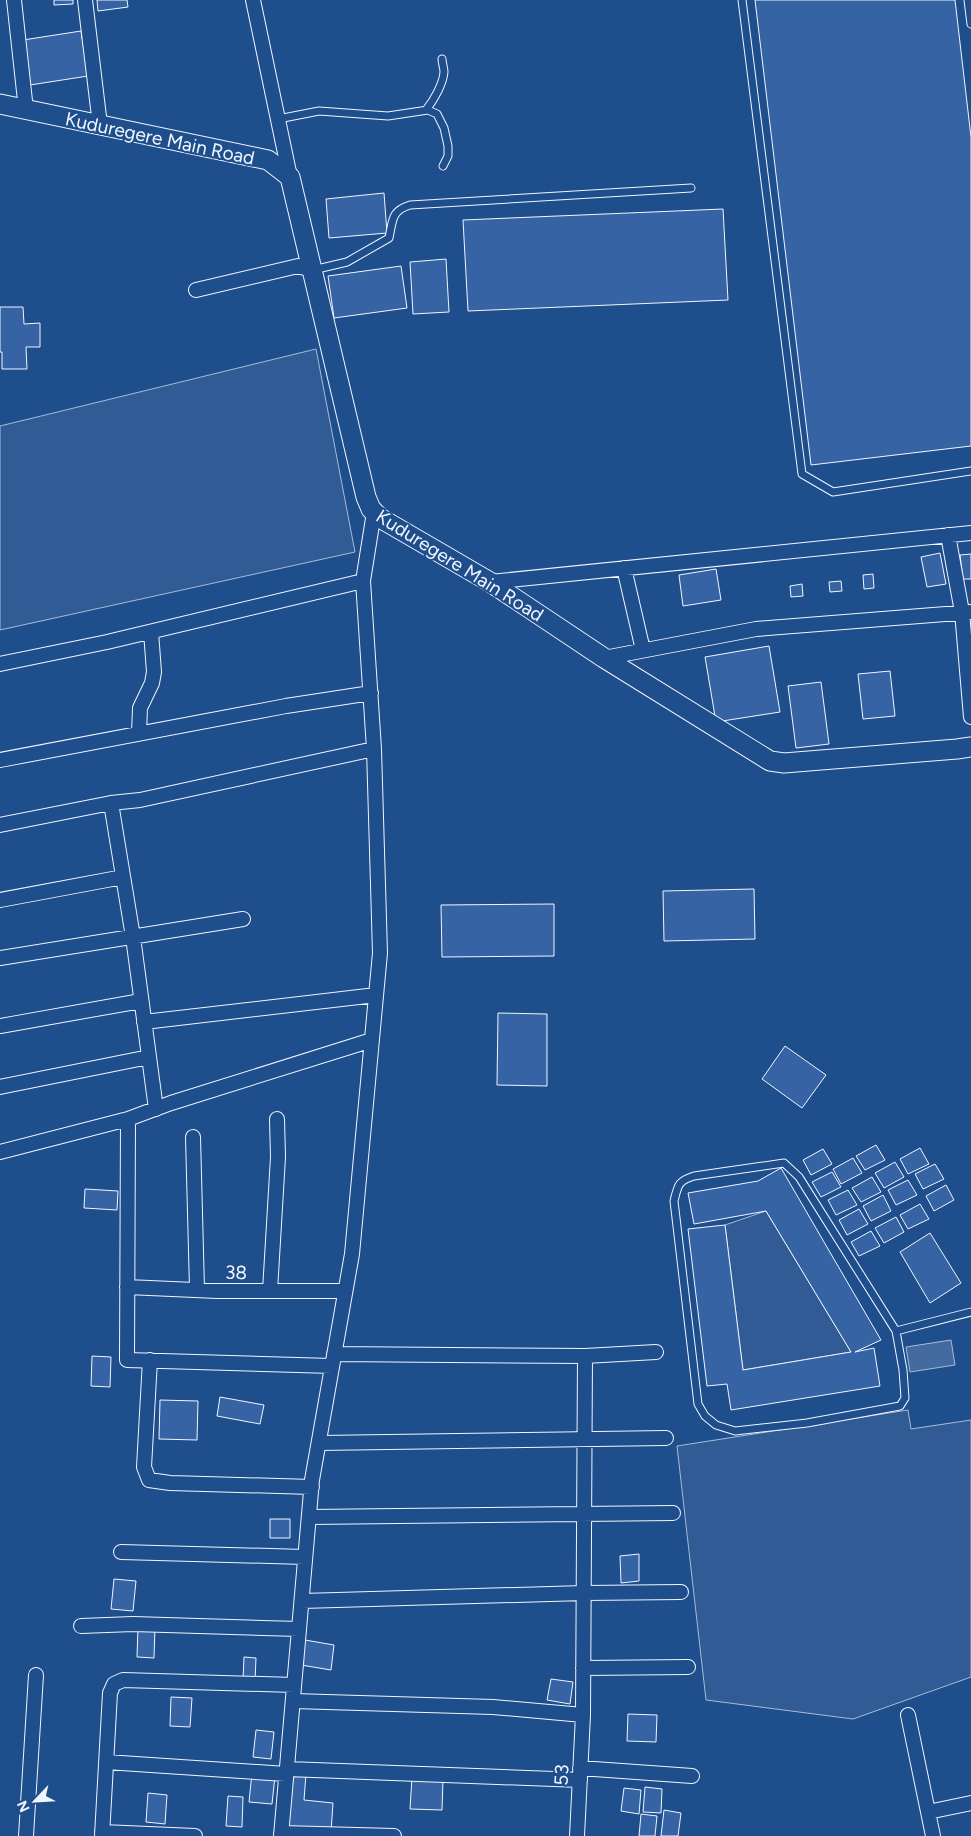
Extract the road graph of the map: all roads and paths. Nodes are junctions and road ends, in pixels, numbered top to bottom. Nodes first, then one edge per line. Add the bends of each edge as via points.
1 (14, 0) edge
2 (85, 0) edge
3 (253, 0) edge
4 (742, 0) edge
5 (968, 0) edge
6 (971, 24) edge
7 (442, 60) dead end
8 (0, 104) edge
9 (26, 110) junction
10 (426, 110) junction
11 (278, 119) junction
12 (100, 125) junction
13 (442, 166) dead end
14 (290, 178) junction
15 (691, 188) dead end
16 (312, 270) junction
17 (196, 290) dead end
18 (971, 471) edge
19 (374, 512) junction
20 (971, 533) edge
21 (948, 535) junction
22 (624, 568) junction
23 (363, 581) junction
24 (490, 582) junction
25 (966, 612) edge
26 (151, 632) junction
27 (643, 650) junction
28 (604, 658) junction
29 (0, 664) edge
30 (371, 693) junction
31 (971, 717) edge
32 (139, 734) junction
33 (971, 747) edge
34 (374, 749) junction
35 (0, 760) edge
36 (111, 803) junction
37 (0, 825) edge
38 (123, 877) junction
39 (0, 900) edge
40 (243, 919) dead end
41 (133, 937) junction
42 (0, 958) edge
43 (376, 995) junction
44 (142, 1001) junction
45 (144, 1022) junction
46 (0, 1026) edge
47 (372, 1040) junction
48 (149, 1057) junction
49 (0, 1087) edge
50 (156, 1109) junction
51 (277, 1119) dead end
52 (128, 1120) junction
53 (193, 1137) dead end
54 (0, 1152) edge
55 (127, 1287) junction
56 (197, 1289) junction
57 (270, 1291) junction
58 (345, 1291) junction
59 (971, 1312) edge
60 (896, 1331) junction
61 (656, 1352) dead end
62 (585, 1356) junction
63 (150, 1360) junction
64 (333, 1360) junction
65 (666, 1438) dead end
66 (584, 1440) junction
67 (319, 1443) junction
68 (312, 1487) junction
69 (673, 1513) dead end
70 (584, 1515) junction
71 (309, 1517) junction
72 (121, 1552) dead end
73 (306, 1557) junction
74 (681, 1592) dead end
75 (584, 1593) junction
76 (302, 1601) junction
77 (81, 1626) dead end
78 (299, 1629) junction
79 (688, 1667) dead end
80 (583, 1668) junction
81 (36, 1674) dead end
82 (294, 1685) junction
83 (292, 1701) junction
84 (908, 1715) dead end
85 (583, 1716) junction
86 (106, 1762) junction
87 (286, 1771) junction
88 (580, 1774) junction
89 (692, 1776) dead end
90 (971, 1803) edge
91 (928, 1812) junction
92 (102, 1834) edge
93 (281, 1835) edge
94 (26, 1836) edge
95 (195, 1836) edge
96 (394, 1836) edge
97 (577, 1836) edge
98 (933, 1836) edge

1 - 9 street
2 - 12 street
3 - 11 street
4 - 18 lane via 802,474 833,492
5 - 6 lane
7 - 10 lane via 444,71 441,81
8 - 9 street, Kuduregere Main Road
9 - 12 street, Kuduregere Main Road
10 - 11 lane via 388,116 319,112
10 - 13 lane via 437,114 444,128 448,156
11 - 14 street
12 - 14 street, Kuduregere Main Road via 268,160
14 - 16 street, Kuduregere Main Road
15 - 16 lane via 410,205 394,215 389,238 383,242 347,262
16 - 17 street via 298,266
16 - 19 street, Kuduregere Main Road via 366,496
19 - 23 street
19 - 24 street, Kuduregere Main Road
20 - 21 street
21 - 22 street
21 - 25 street
22 - 24 street
22 - 27 street
23 - 26 street
23 - 30 street
24 - 28 street, Kuduregere Main Road
25 - 27 street via 756,629
25 - 31 street
26 - 29 street
26 - 32 street via 154,672 140,708
27 - 28 street
28 - 33 street, Kuduregere Main Road via 770,761 784,763
30 - 32 street
30 - 34 street
32 - 35 street
34 - 36 street via 140,800
34 - 43 street via 380,953
36 - 37 street
36 - 38 street
38 - 39 street
38 - 41 street
40 - 41 street
41 - 42 street
41 - 44 street
43 - 45 street
43 - 47 street
44 - 45 street
44 - 46 street
45 - 48 street
47 - 50 street
47 - 58 street via 352,1254
48 - 49 street
48 - 50 street
50 - 52 street
51 - 57 street via 278,1157
52 - 54 street
52 - 55 street
53 - 56 street
55 - 56 street, 38
55 - 63 street via 127,1360
56 - 57 street, 38
57 - 58 street, 38
58 - 64 street
59 - 60 lane
60 - 60 lane via 905,1398 900,1406 760,1430 735,1432 716,1425 698,1404 674,1201 678,1185 694,1176 784,1163 799,1177
61 - 62 street
62 - 64 street
62 - 66 street, 53
63 - 64 street
63 - 68 street via 144,1468 149,1480
64 - 67 street
65 - 66 street
66 - 67 street
66 - 70 street, 53
67 - 68 street
68 - 71 street
69 - 70 street
70 - 71 street
70 - 75 street, 53
71 - 73 street
72 - 73 street
73 - 76 street
74 - 75 street
75 - 76 street
75 - 80 street, 53
76 - 78 street
77 - 78 street via 133,1624
78 - 82 street
79 - 80 street
80 - 85 street, 53
81 - 94 street
82 - 83 street
82 - 86 street via 123,1680 114,1684 110,1693
83 - 85 street via 493,1708
83 - 87 street
84 - 91 street
85 - 88 street, 53
86 - 87 street
86 - 92 street
87 - 88 street
87 - 93 street
88 - 89 street
88 - 97 street, 53
90 - 91 street
91 - 98 street
92 - 95 street
93 - 96 street

